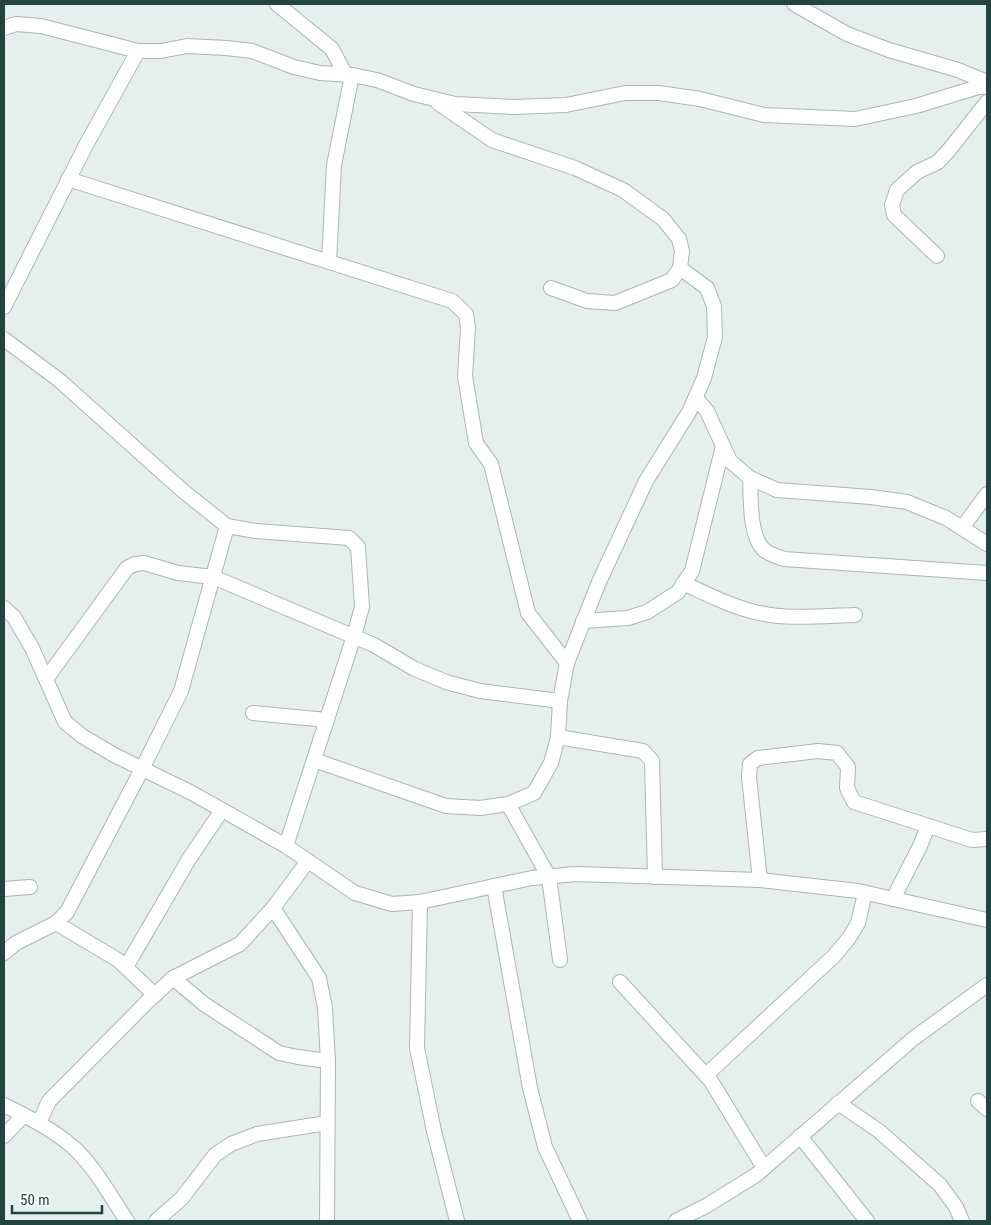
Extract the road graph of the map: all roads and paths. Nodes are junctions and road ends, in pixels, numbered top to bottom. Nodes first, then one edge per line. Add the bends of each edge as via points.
1 (278, 4) edge
2 (794, 4) edge
3 (4, 28) edge
4 (138, 51) junction
5 (348, 74) junction
6 (987, 82) edge
7 (987, 87) edge
8 (431, 98) junction
9 (987, 102) edge
10 (68, 179) junction
11 (937, 256) dead end
12 (329, 262) junction
13 (680, 268) junction
14 (551, 288) dead end
15 (4, 307) edge
16 (4, 339) edge
17 (696, 398) junction
18 (723, 446) junction
19 (750, 478) junction
20 (987, 494) edge
21 (227, 526) junction
22 (962, 528) junction
23 (987, 544) edge
24 (987, 573) edge
25 (213, 576) junction
26 (683, 583) junction
27 (4, 608) edge
28 (855, 615) dead end
29 (583, 621) junction
30 (354, 636) junction
31 (566, 663) junction
32 (46, 678) junction
33 (560, 701) junction
34 (253, 713) dead end
35 (327, 720) junction
36 (558, 737) junction
37 (314, 760) junction
38 (142, 769) junction
39 (508, 804) junction
40 (222, 810) junction
41 (928, 826) junction
42 (987, 839) edge
43 (286, 846) junction
44 (308, 861) junction
45 (655, 876) junction
46 (549, 877) junction
47 (760, 880) junction
48 (494, 886) junction
49 (30, 887) dead end
50 (4, 889) edge
51 (865, 893) junction
52 (893, 899) junction
53 (420, 902) junction
54 (273, 908) junction
55 (987, 920) edge
56 (56, 923) junction
57 (4, 953) edge
58 (560, 960) dead end
59 (126, 967) junction
60 (173, 978) junction
61 (620, 982) dead end
62 (987, 985) edge
63 (155, 995) junction
64 (328, 1061) junction
65 (706, 1075) junction
66 (838, 1103) junction
67 (4, 1105) edge
68 (24, 1115) junction
69 (39, 1123) junction
70 (327, 1123) junction
71 (4, 1136) edge
72 (800, 1136) junction
73 (764, 1168) junction
74 (127, 1221) edge
75 (156, 1221) edge
76 (327, 1221) edge
77 (457, 1221) edge
78 (580, 1221) edge
79 (676, 1221) edge
80 (867, 1221) edge
81 (962, 1221) edge

1 - 5 street via 332,48
2 - 6 street via 847,34
3 - 4 street via 16,24 41,26
4 - 5 street via 188,46 227,48 252,51 294,67
4 - 10 street
5 - 8 street
5 - 12 street via 334,165
7 - 8 street via 855,119 764,115 700,99 659,93 625,93 566,104 514,107 455,104
8 - 13 street via 492,140 575,168 623,190 663,219 679,239 682,251
9 - 11 street via 938,162 917,172 897,190 892,205 894,215
10 - 12 street
10 - 15 street
12 - 31 street via 452,302 466,314 465,376 476,442 491,464 528,613
13 - 14 street via 672,280 615,303 587,301
13 - 17 street via 707,288 714,306 715,337
16 - 21 street via 60,380 183,491
17 - 18 street via 707,411
17 - 29 street via 646,481
18 - 19 street via 730,462
18 - 26 street via 692,571
19 - 22 street via 777,490 870,496 907,502
19 - 24 street via 756,537 764,550 784,559
20 - 22 street
21 - 25 street
21 - 30 street via 349,538 358,547 362,607
22 - 23 street
25 - 30 street
25 - 32 street via 178,573 144,563 127,568
25 - 38 street via 181,691
26 - 28 street via 725,603 756,612 797,617
26 - 29 street via 678,592 648,612 628,618
27 - 32 street via 14,617
29 - 31 street
30 - 33 street via 412,668 446,682 480,691
30 - 35 street
31 - 33 street
32 - 38 street via 66,722 82,736
33 - 36 street
34 - 35 street
35 - 37 street
36 - 39 street via 551,762 534,793
36 - 45 street via 643,751 652,761
37 - 39 street via 446,806 480,808
37 - 43 street
38 - 40 street
38 - 56 street via 67,912
39 - 46 street
40 - 43 street
40 - 59 street via 189,858
41 - 42 street via 972,840
41 - 47 street via 854,802 847,788 848,767 837,753 818,751 758,758 750,764 749,777
41 - 52 street
43 - 44 street
44 - 53 street via 354,893 392,904
44 - 54 street
45 - 46 street via 576,874
45 - 47 street
46 - 48 street
46 - 58 street
47 - 51 street
48 - 53 street
48 - 78 street via 530,1088 545,1147
49 - 50 street
51 - 52 street
51 - 65 street via 858,923 834,956
52 - 55 street
53 - 77 street via 417,1048
54 - 60 street via 240,944
54 - 64 street via 319,978 326,1008
56 - 57 street via 16,943
56 - 59 street
59 - 63 street
60 - 63 street
60 - 64 street via 204,1004 279,1052
61 - 65 street
62 - 66 street via 914,1038
63 - 69 street via 50,1100
64 - 70 street
65 - 73 street
66 - 72 street
66 - 81 street via 879,1131 940,1185
67 - 68 street
68 - 69 street
68 - 71 street
69 - 74 street via 73,1148 97,1174
70 - 75 street via 257,1134 231,1144 215,1155 182,1198
70 - 76 street
72 - 73 street
72 - 80 street
73 - 79 street via 706,1206

